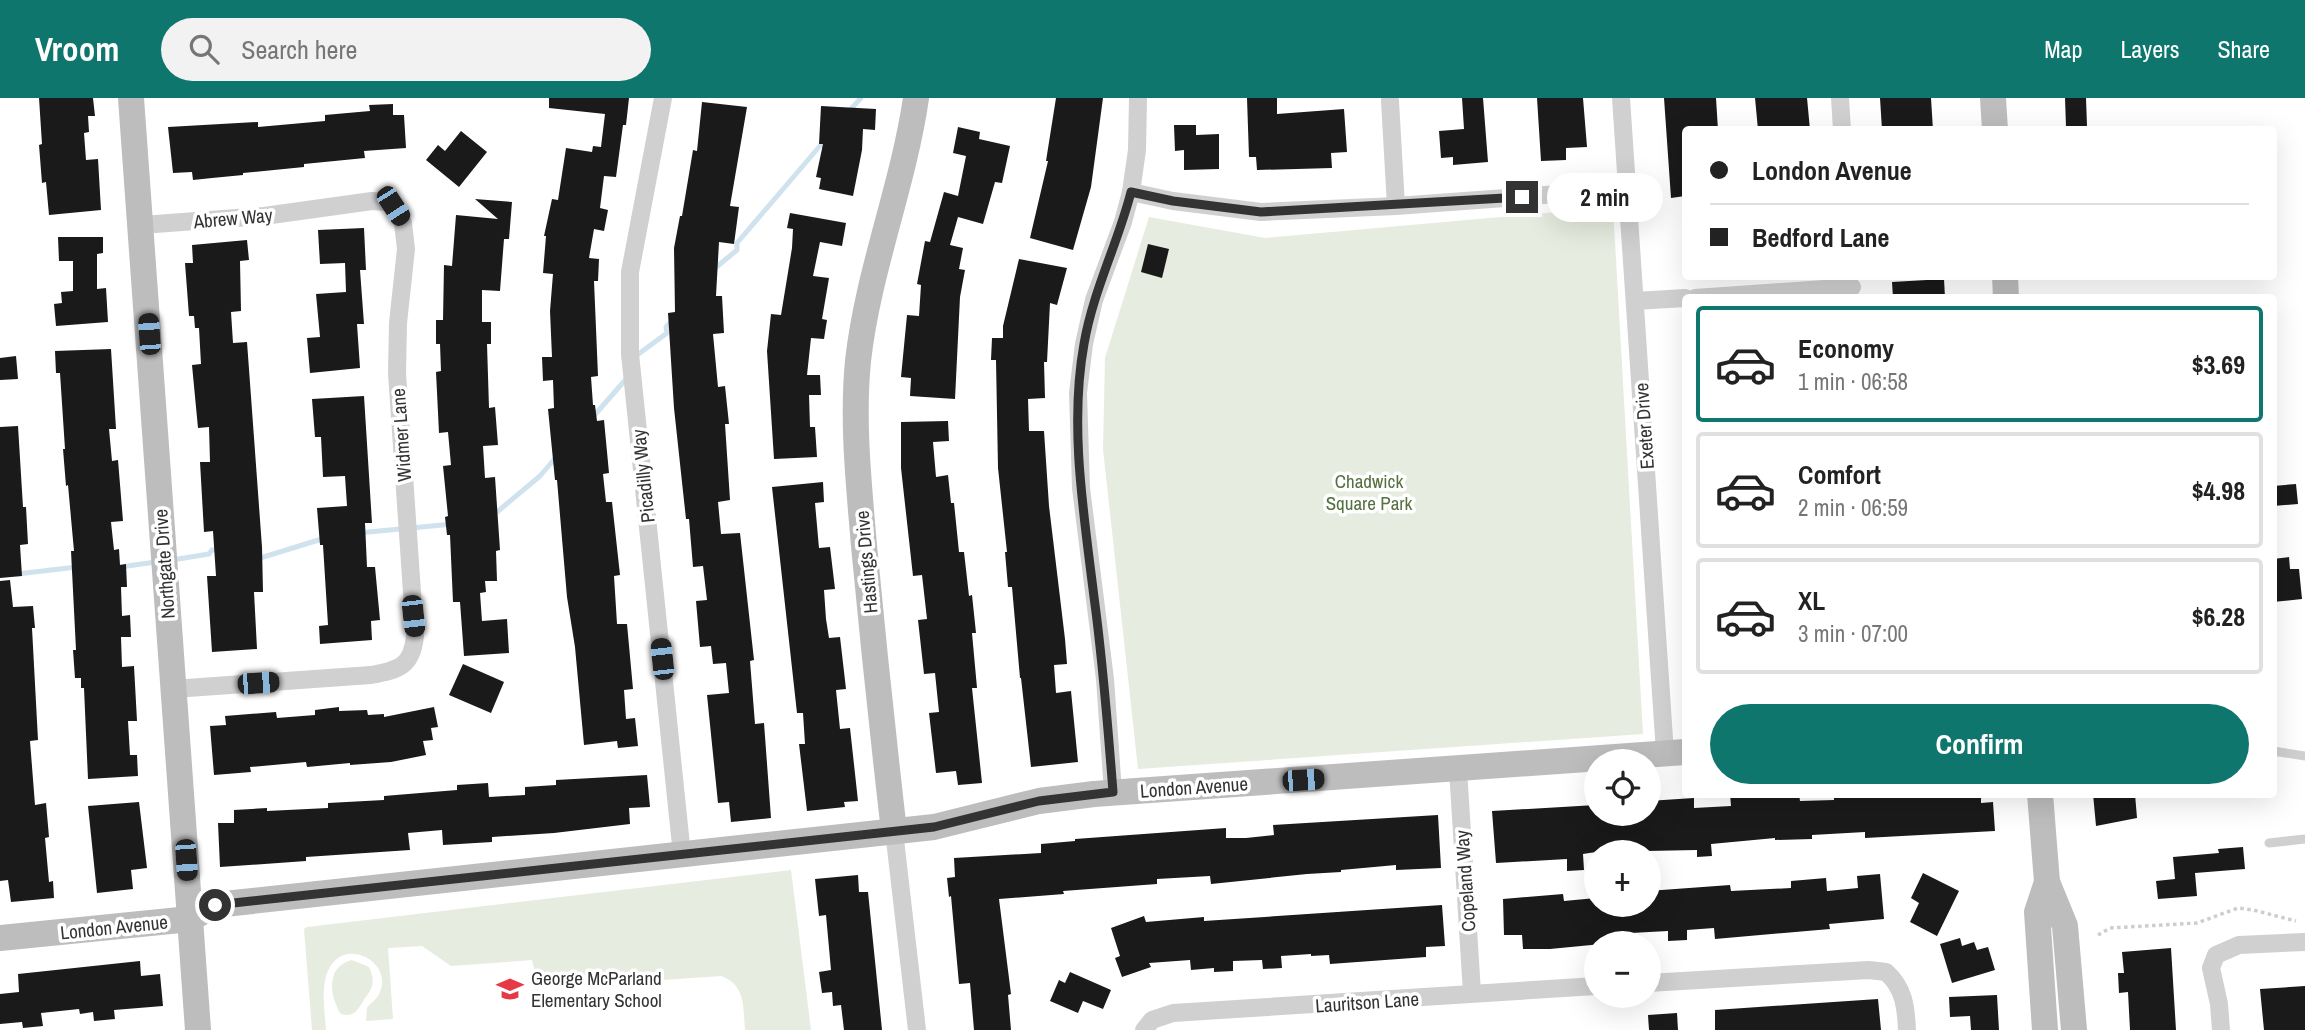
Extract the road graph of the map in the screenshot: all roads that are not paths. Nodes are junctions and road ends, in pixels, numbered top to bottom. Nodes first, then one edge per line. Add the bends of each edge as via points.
1 (131, 98) edge
2 (663, 98) edge
3 (916, 98) edge
4 (1138, 98) edge
5 (1621, 98) edge
6 (1840, 98) edge
7 (1993, 98) edge
8 (1390, 101) dead end
9 (1842, 126) edge
10 (1995, 126) edge
11 (1627, 189) junction
12 (1131, 192) junction
13 (1396, 206) junction
14 (324, 208) joint
15 (142, 225) junction
16 (1852, 287) edge
17 (1752, 294) edge
18 (1682, 298) edge
19 (1636, 301) junction
20 (173, 689) junction
21 (1675, 752) edge
22 (2277, 752) edge
23 (2305, 756) edge
24 (1458, 769) junction
25 (1113, 792) junction
26 (2040, 798) edge
27 (894, 831) junction
28 (2305, 839) edge
29 (2269, 843) dead end
30 (682, 856) junction
31 (2048, 882) junction
32 (190, 919) junction
33 (0, 938) edge
34 (2305, 942) edge
35 (1661, 982) edge
36 (1584, 987) edge
37 (1472, 993) junction
38 (198, 1030) edge
39 (917, 1030) edge
40 (1144, 1030) edge
41 (1908, 1030) edge
42 (2045, 1030) edge
43 (2074, 1030) edge
44 (2221, 1030) edge

1 - 15 street, Northgate Drive
2 - 30 street, Picadilly Way via 630,272 630,354
3 - 27 street, Hastings Drive via 909,143 864,318 858,365 857,465
4 - 12 street
5 - 11 street, Exeter Drive
6 - 9 street
7 - 10 street
8 - 13 street
11 - 13 street
11 - 19 street, Exeter Drive
12 - 13 street via 1261,212
12 - 25 street via 1094,300 1079,393 1081,488 1105,679
14 - 15 street, Abrew Way
14 - 20 street, Widmer Lane via 386,202 403,223 406,249 397,373 414,648 403,666 392,671
15 - 20 street, Northgate Drive
16 - 17 street
18 - 19 street
19 - 21 street, Exeter Drive
20 - 32 street, Northgate Drive
21 - 24 street, London Avenue
22 - 23 lane
24 - 25 street, London Avenue
24 - 37 street, Copeland Way
25 - 27 street, London Avenue via 1039,801 934,827
26 - 31 street
27 - 30 street, London Avenue
27 - 39 street, Hastings Drive
28 - 29 lane
30 - 32 street, London Avenue via 215,905
31 - 42 street via 2037,912
31 - 43 street via 2065,926
32 - 33 street, London Avenue
32 - 38 street, Northgate Drive
34 - 44 street via 2239,945 2216,956 2211,968
35 - 41 street via 1886,972 1901,989
36 - 37 street, Lauritson Lane
37 - 40 street, Lauritson Lane via 1173,1013 1152,1020

